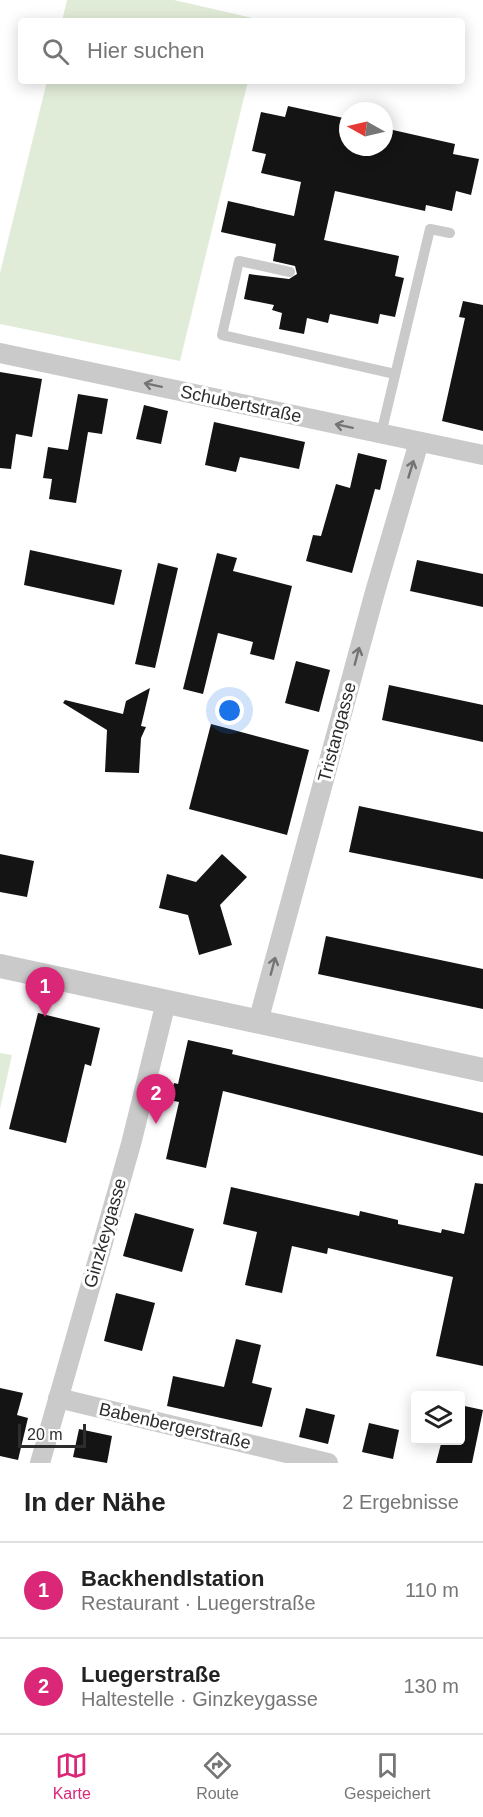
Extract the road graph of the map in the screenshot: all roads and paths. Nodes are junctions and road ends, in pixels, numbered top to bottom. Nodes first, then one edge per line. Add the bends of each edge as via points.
1 (450, 233) dead end
2 (290, 272) dead end
3 (0, 353) edge
4 (395, 374) junction
5 (381, 434) junction
6 (419, 442) junction
7 (483, 455) edge
8 (0, 966) edge
9 (166, 1002) junction
10 (258, 1022) junction
11 (483, 1070) edge
12 (58, 1398) junction
13 (40, 1463) edge
14 (328, 1463) edge

1 - 4 lane via 430,229
2 - 4 lane via 239,261 222,335
5 -> 3 street, Schubertstraße
4 - 5 lane
5 - 6 street, Schubertstraße
6 - 7 street, Schubertstraße
10 -> 6 street, Tristangasse
8 - 9 street
9 - 10 street
9 - 12 street, Ginzkeygasse via 131,1144
10 - 11 street
12 - 13 street, Ginzkeygasse
12 - 14 street, Babenbergerstraße

